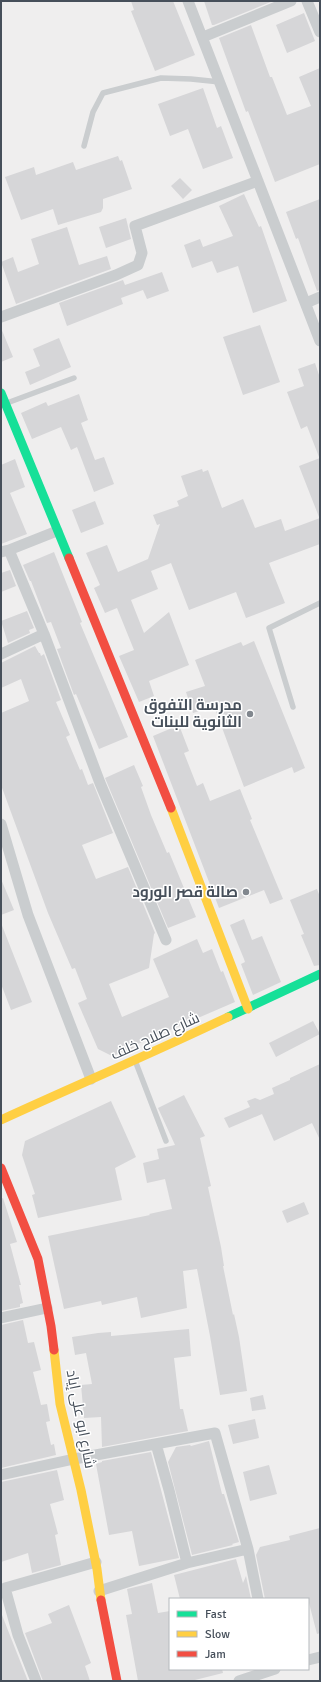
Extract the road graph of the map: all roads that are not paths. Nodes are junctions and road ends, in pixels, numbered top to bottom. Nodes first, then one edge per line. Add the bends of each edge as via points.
1 (188, 1) edge
2 (291, 1) edge
3 (307, 1) edge
4 (320, 32) edge
5 (203, 37) junction
6 (220, 82) junction
7 (84, 146) dead end
8 (258, 181) junction
9 (320, 297) edge
10 (306, 303) junction
11 (1, 317) edge
12 (320, 341) edge
13 (74, 378) dead end
14 (1, 394) edge
15 (5, 404) junction
16 (57, 531) junction
17 (5, 551) edge
18 (320, 603) edge
19 (44, 634) junction
20 (1, 654) edge
21 (293, 707) dead end
22 (1, 824) edge
23 (166, 940) dead end
24 (320, 974) edge
25 (248, 1009) junction
26 (135, 1061) junction
27 (91, 1079) junction
28 (1, 1120) edge
29 (166, 1141) dead end
30 (1, 1168) edge
31 (47, 1308) junction
32 (1, 1318) edge
33 (156, 1444) junction
34 (74, 1459) junction
35 (1, 1475) edge
36 (248, 1548) junction
37 (96, 1562) junction
38 (187, 1563) junction
39 (3, 1584) edge
40 (99, 1591) junction
41 (258, 1598) edge
42 (270, 1670) edge
43 (36, 1681) edge
44 (118, 1681) edge
45 (239, 1681) edge

1 - 5 street
2 - 5 street
3 - 4 street
5 - 6 street
6 - 7 lane via 160,78 103,94 93,112
6 - 8 street
8 - 10 street
8 - 11 street via 135,226 142,253 138,265
9 - 10 street
10 - 12 street
13 - 15 lane
14 - 15 street
15 - 16 street
16 - 17 street
16 - 25 street via 146,745
17 - 19 street
18 - 21 lane via 269,628
19 - 20 street
19 - 23 street via 100,783
22 - 27 street via 28,915
24 - 25 street, شارع صلاح خلف
25 - 26 street, شارع صلاح خلف
26 - 27 street, شارع صلاح خلف
26 - 29 lane
27 - 28 street, شارع صلاح خلف
30 - 31 street, شارع ابو على إياد via 38,1259
31 - 32 street
31 - 34 street, شارع ابو على إياد via 60,1404
33 - 34 street
33 - 36 street via 215,1433
33 - 38 street
34 - 35 street
34 - 37 street, شارع ابو على إياد
36 - 38 street
36 - 41 street
37 - 39 street
37 - 40 street, شارع ابو على إياد
38 - 40 street
39 - 43 street via 18,1635
40 - 44 street, شارع ابو على إياد
42 - 45 street

